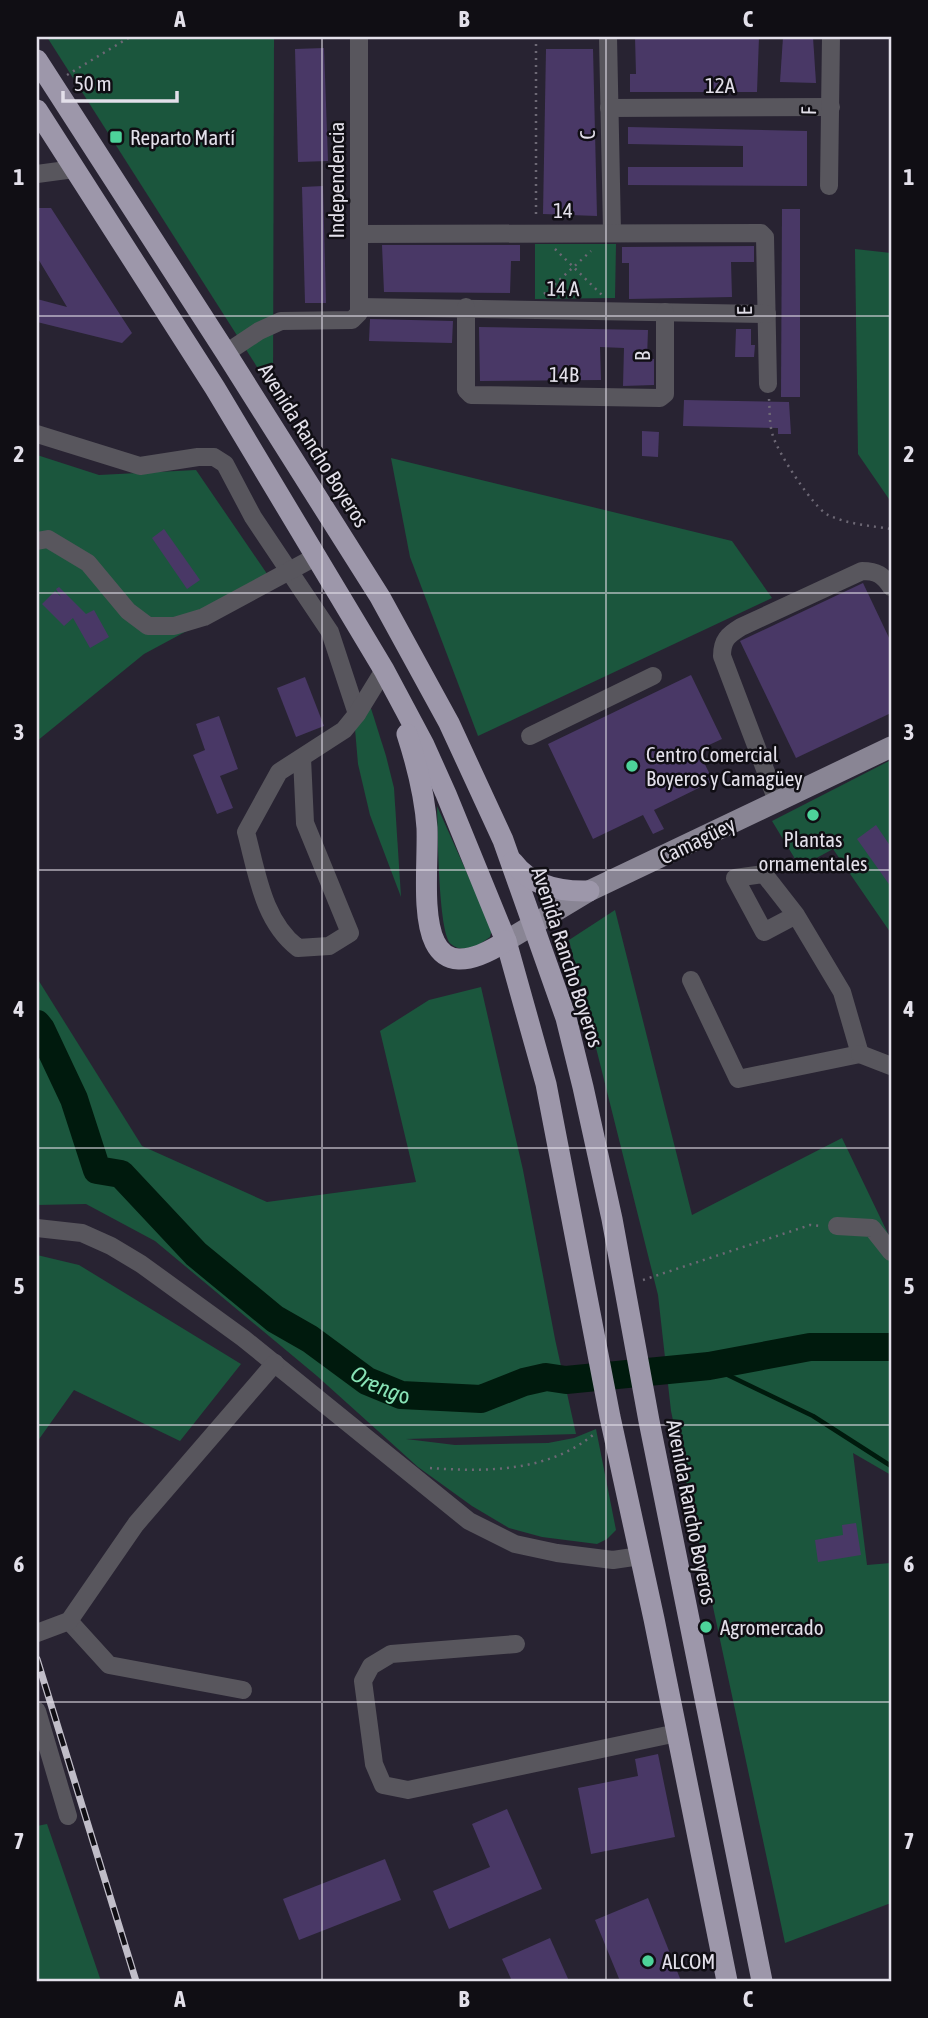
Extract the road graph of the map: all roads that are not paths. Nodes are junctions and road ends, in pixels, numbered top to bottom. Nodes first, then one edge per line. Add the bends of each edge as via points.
1 (359, 37) edge
2 (608, 37) edge
3 (831, 37) edge
4 (37, 60) edge
5 (831, 107) junction
6 (609, 108) junction
7 (37, 110) edge
8 (74, 169) junction
9 (37, 174) edge
10 (830, 186) dead end
11 (612, 232) junction
12 (359, 234) junction
13 (765, 237) joint
14 (466, 307) junction
15 (665, 312) junction
16 (356, 314) junction
17 (767, 314) junction
18 (226, 353) junction
19 (768, 384) road end
20 (660, 398) joint
21 (37, 434) edge
22 (37, 541) edge
23 (317, 556) junction
24 (289, 572) junction
25 (891, 587) edge
26 (384, 670) junction
27 (653, 676) dead end
28 (357, 714) junction
29 (530, 736) dead end
30 (891, 747) edge
31 (302, 758) junction
32 (777, 801) junction
33 (503, 839) junction
34 (589, 891) junction
35 (796, 915) dead end
36 (533, 924) junction
37 (506, 940) junction
38 (691, 980) dead end
39 (860, 1054) junction
40 (891, 1066) edge
41 (837, 1226) road end
42 (37, 1228) edge
43 (889, 1243) edge
44 (275, 1363) junction
45 (640, 1556) junction
46 (69, 1621) junction
47 (37, 1633) edge
48 (516, 1644) dead end
49 (243, 1690) dead end
50 (37, 1711) edge
51 (677, 1733) junction
52 (68, 1816) dead end
53 (727, 1981) edge
54 (762, 1981) edge

1 - 12 street, Independencia
2 - 6 street, C
3 - 5 street, F
4 - 18 highway, Avenida Rancho Boyeros
5 - 6 street, 12A
5 - 10 street, F
6 - 11 street, C
7 - 8 highway
8 - 9 street
8 - 23 highway
11 - 12 street, 14
11 - 13 street, 14 via 761,233
12 - 16 street, Independencia
13 - 17 street, E
14 - 15 street, 14 A
14 - 16 street, 14 A
14 - 20 street, 14B via 466,390 471,395
15 - 17 street, 14 A
15 - 20 street, B via 665,394
16 - 18 street, 14 A via 281,321
17 - 19 street, E
18 - 33 highway, Avenida Rancho Boyeros via 380,597 449,723
21 - 24 street via 140,466 214,457 225,464
22 - 24 street via 48,539 88,563 128,611 148,625 174,626 204,617
23 - 24 street
23 - 26 highway
24 - 28 street via 330,632
25 - 32 street via 882,575 863,571 741,627 722,644 722,656
26 - 28 street
26 - 37 highway via 424,745
26 - 37 highway via 407,731 424,799 428,921 434,943 445,955 462,960
27 - 29 street
28 - 31 street via 344,730
30 - 32 main road, Camagüey
31 - 31 street via 306,823 350,933 329,946 298,948 283,936 263,897 246,832 279,772
32 - 34 main road, Camagüey
33 - 34 highway via 510,858 529,878 555,889
33 - 36 highway, Avenida Rancho Boyeros
34 - 36 main road, Camagüey
35 - 39 street via 842,992
36 - 37 main road, Camagüey
36 - 54 highway, Avenida Rancho Boyeros via 566,1018 583,1087
37 - 45 highway via 546,1084
38 - 39 street via 738,1079
39 - 40 street
41 - 43 street via 872,1228
42 - 44 street via 82,1233 111,1246
44 - 45 street via 469,1521 515,1544 557,1553 613,1560
44 - 46 street via 136,1524
45 - 51 highway
46 - 47 street
46 - 49 street via 109,1665
48 - 51 street via 391,1654 370,1665 363,1681 374,1764 383,1784 408,1790
50 - 52 street
51 - 53 highway

